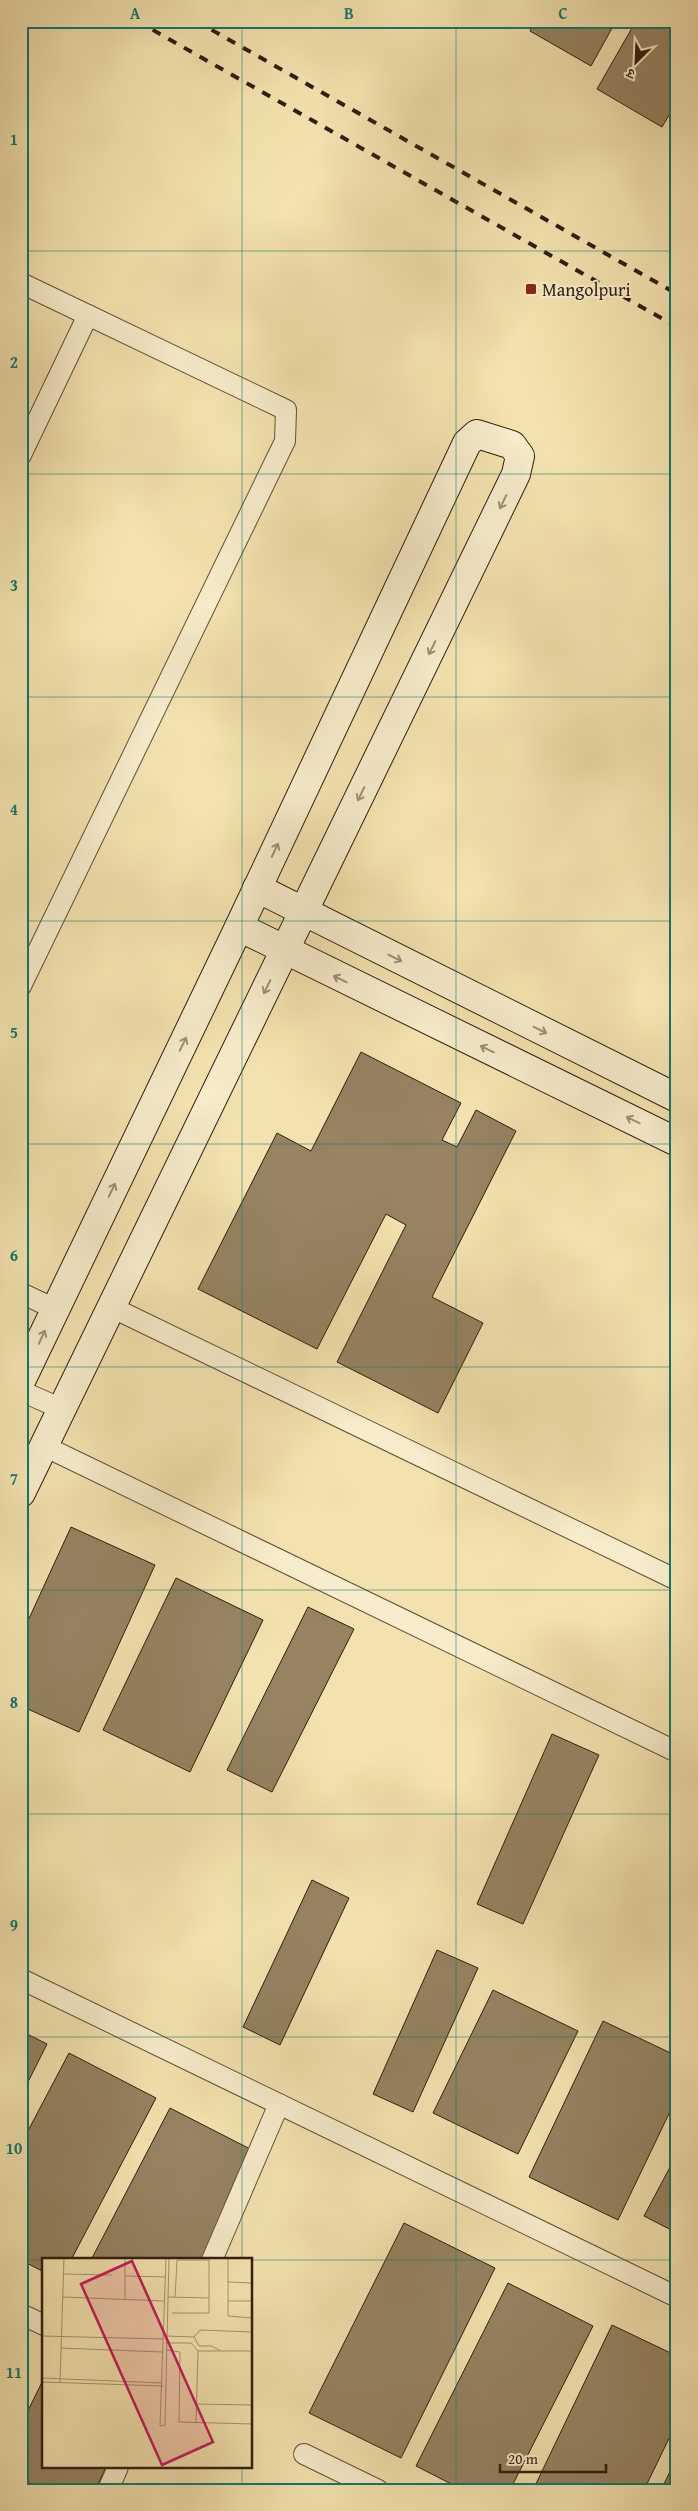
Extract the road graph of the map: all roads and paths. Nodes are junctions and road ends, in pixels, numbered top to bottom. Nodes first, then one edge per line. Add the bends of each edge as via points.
1 (21, 283) edge
2 (88, 315) junction
3 (21, 455) edge
4 (257, 888) junction
5 (303, 912) junction
6 (239, 927) junction
7 (284, 951) junction
8 (21, 986) edge
9 (677, 1098) edge
10 (677, 1142) edge
11 (21, 1293) edge
12 (112, 1307) junction
13 (55, 1310) junction
14 (21, 1381) edge
15 (21, 1391) edge
16 (62, 1409) junction
17 (44, 1446) junction
18 (23, 1485) edge
19 (677, 1580) edge
20 (677, 1752) edge
21 (21, 1979) edge
22 (279, 2104) junction
23 (213, 2258) edge
24 (677, 2297) edge
25 (21, 2314) edge
26 (42, 2324) edge
27 (304, 2454) dead end
28 (118, 2468) edge
29 (108, 2490) edge
30 (378, 2490) edge

1 - 2 lane
2 - 3 lane
2 - 8 lane via 286,410 285,441
4 - 5 street
4 -> 5 street via 467,443 477,434 512,445 520,456 516,474
4 - 6 street
5 - 7 street
5 -> 9 street
6 - 7 street
13 -> 6 street
10 -> 7 street
7 -> 12 street
11 - 13 lane
12 - 16 street
12 - 19 lane
14 -> 13 street
15 - 16 lane
16 - 17 street
17 - 18 street
17 - 20 lane
21 - 22 lane
22 - 23 lane
22 - 24 lane
25 - 26 lane
27 - 30 lane
28 - 29 lane

